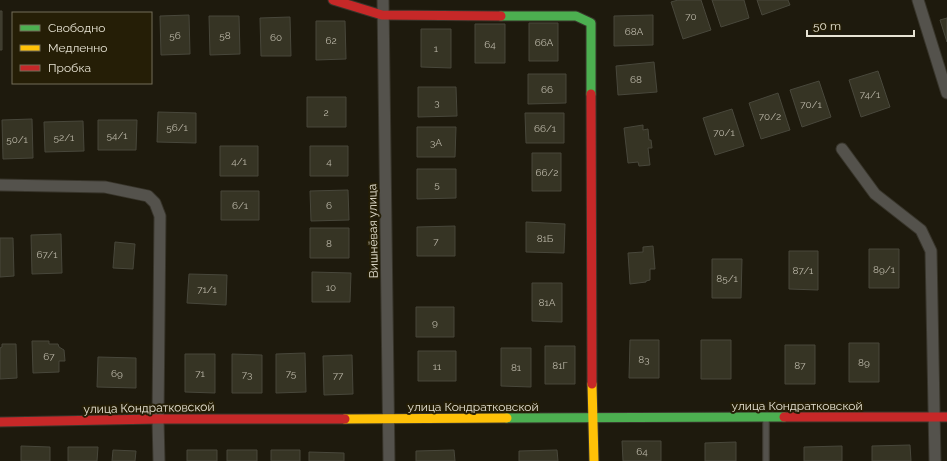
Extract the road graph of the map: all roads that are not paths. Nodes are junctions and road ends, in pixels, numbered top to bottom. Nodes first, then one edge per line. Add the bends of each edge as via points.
1 (333, 0) edge
2 (383, 0) edge
3 (918, 0) edge
4 (382, 15) junction
5 (947, 93) edge
6 (842, 149) dead end
7 (0, 185) edge
8 (934, 417) junction
9 (947, 417) edge
10 (592, 418) junction
11 (766, 418) junction
12 (158, 419) junction
13 (389, 420) junction
14 (0, 422) edge
15 (159, 461) edge
16 (389, 461) edge
17 (594, 461) edge
18 (766, 461) edge
19 (935, 461) edge

1 - 4 street
2 - 4 street, Вишнёвая улица
3 - 5 street
4 - 10 street via 576,16 591,23
4 - 13 street, Вишнёвая улица
6 - 8 street via 875,194 920,230 931,250
7 - 12 street via 105,187 148,196 155,204 160,216
8 - 9 street, улица Кондратковской
8 - 11 street, улица Кондратковской
8 - 19 street
10 - 11 street, улица Кондратковской
10 - 13 street, улица Кондратковской
10 - 17 street
11 - 18 lane
12 - 13 street, улица Кондратковской
12 - 14 street, улица Кондратковской
12 - 15 street
13 - 16 street, Вишнёвая улица

